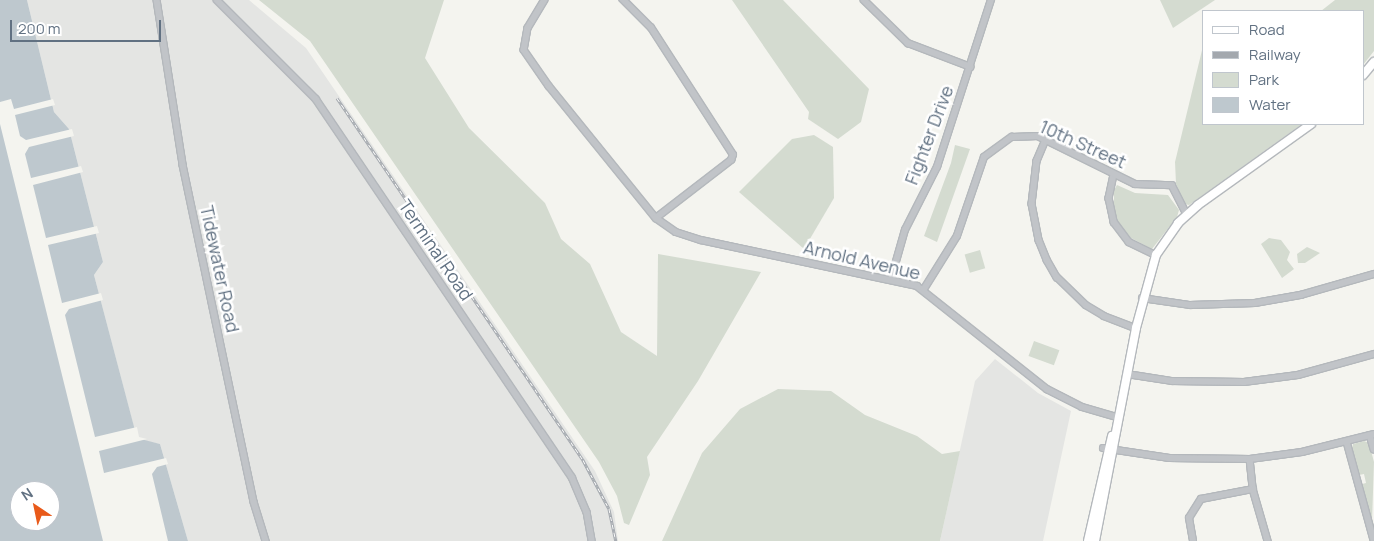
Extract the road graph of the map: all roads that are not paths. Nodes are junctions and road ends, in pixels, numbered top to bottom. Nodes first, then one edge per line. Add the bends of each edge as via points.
1 (156, 0) edge
2 (217, 0) edge
3 (545, 0) edge
4 (623, 0) edge
5 (864, 0) edge
6 (991, 0) edge
7 (1374, 62) edge
8 (971, 67) junction
9 (1364, 74) edge
10 (1310, 125) edge
11 (1046, 140) junction
12 (1114, 175) junction
13 (1187, 214) junction
14 (656, 218) junction
15 (1156, 255) junction
16 (1374, 274) edge
17 (891, 279) junction
18 (924, 289) junction
19 (1142, 298) junction
20 (1136, 328) junction
21 (1374, 354) edge
22 (1126, 374) junction
23 (1118, 417) junction
24 (1372, 435) edge
25 (1347, 442) junction
26 (1108, 449) junction
27 (1374, 449) edge
28 (1250, 458) junction
29 (1253, 489) junction
30 (1374, 540) edge
31 (266, 541) edge
32 (592, 541) edge
33 (1088, 541) edge
34 (1095, 541) edge
35 (1193, 541) edge
36 (1268, 541) edge

1 - 31 street, Tidewater Road via 182,165 256,510
2 - 32 street, Terminal Road via 316,99 572,477 588,512
3 - 14 street, Arnold Avenue via 528,28 524,50 548,86
4 - 14 street via 651,28 733,155 731,160
5 - 8 street via 908,43
6 - 8 street, Fighter Drive
7 - 9 main road
8 - 17 street, Fighter Drive via 937,167 902,236
10 - 13 main road
11 - 12 street, 10th Street
11 - 18 street, 10th Street via 1022,135 1012,137 984,157 957,236
11 - 20 street via 1037,161 1032,204 1039,240 1047,260 1057,277 1086,305
12 - 13 street, 10th Street via 1146,187 1172,185
12 - 15 street via 1109,198 1114,222 1129,242
13 - 15 main road
14 - 17 street, Arnold Avenue via 676,232 701,240
15 - 19 main road
16 - 19 street via 1301,295 1255,303 1190,305
17 - 18 street, Arnold Avenue
18 - 23 street, Arnold Avenue via 1047,389 1082,407
19 - 20 main road
20 - 22 main road
21 - 22 street via 1298,375 1244,382 1172,381
22 - 23 main road
23 - 26 main road
24 - 25 street
24 - 27 street
25 - 28 street via 1302,452
25 - 30 street
26 - 28 street via 1188,459
26 - 33 main road
26 - 34 main road
28 - 29 street
29 - 35 street via 1201,499 1189,518
29 - 36 street

